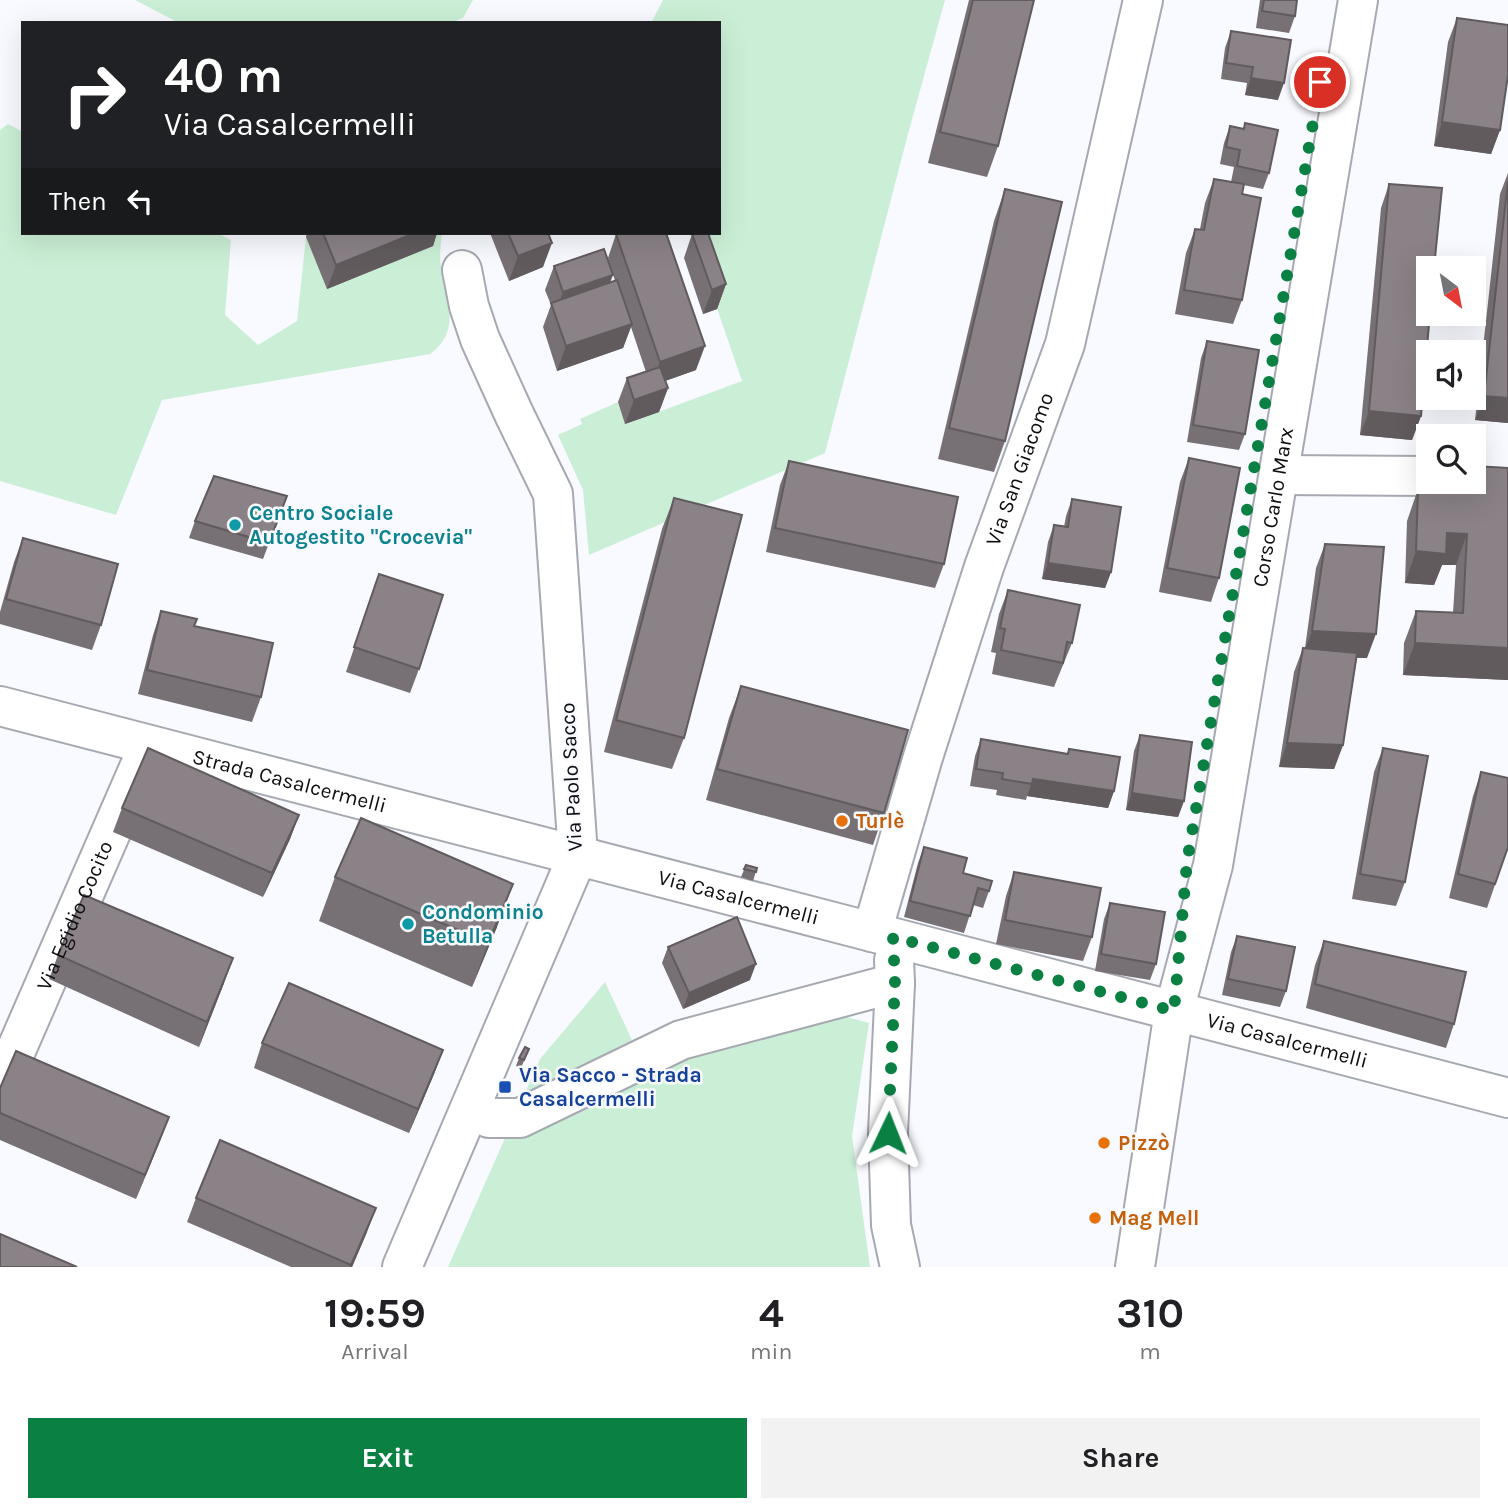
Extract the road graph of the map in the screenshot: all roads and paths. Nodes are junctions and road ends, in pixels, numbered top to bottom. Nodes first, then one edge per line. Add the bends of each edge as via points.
1 (1143, 0) edge
2 (1334, 0) edge
3 (1358, 0) edge
4 (462, 270) dead end
5 (1279, 475) junction
6 (1416, 476) edge
7 (0, 706) edge
8 (149, 745) junction
9 (578, 855) junction
10 (883, 934) junction
11 (895, 983) junction
12 (1174, 1011) junction
13 (0, 1087) edge
14 (1508, 1098) edge
15 (489, 1118) dead end
16 (402, 1267) edge
17 (900, 1267) edge
18 (1135, 1267) edge

1 - 10 street, Via San Giacomo via 1065,344 984,567 923,757
2 - 12 street, Corso Carlo Marx via 1187,862
3 - 5 street, Corso Carlo Marx
4 - 9 street, Via Paolo Sacco via 480,339 553,494
5 - 6 street
5 - 12 street, Corso Carlo Marx via 1213,865
7 - 8 street, Strada Casalcermelli
8 - 9 street, Strada Casalcermelli
8 - 13 street, Via Egidio Cocito
9 - 10 street, Via Casalcermelli
9 - 16 street, Via Paolo Sacco
10 - 11 street, Via San Giacomo
10 - 12 street, Via Casalcermelli
11 - 15 street via 681,1040 520,1118
11 - 17 street, Via San Giacomo via 888,1133 891,1225
12 - 14 street, Via Casalcermelli
12 - 18 street, Corso Carlo Marx

